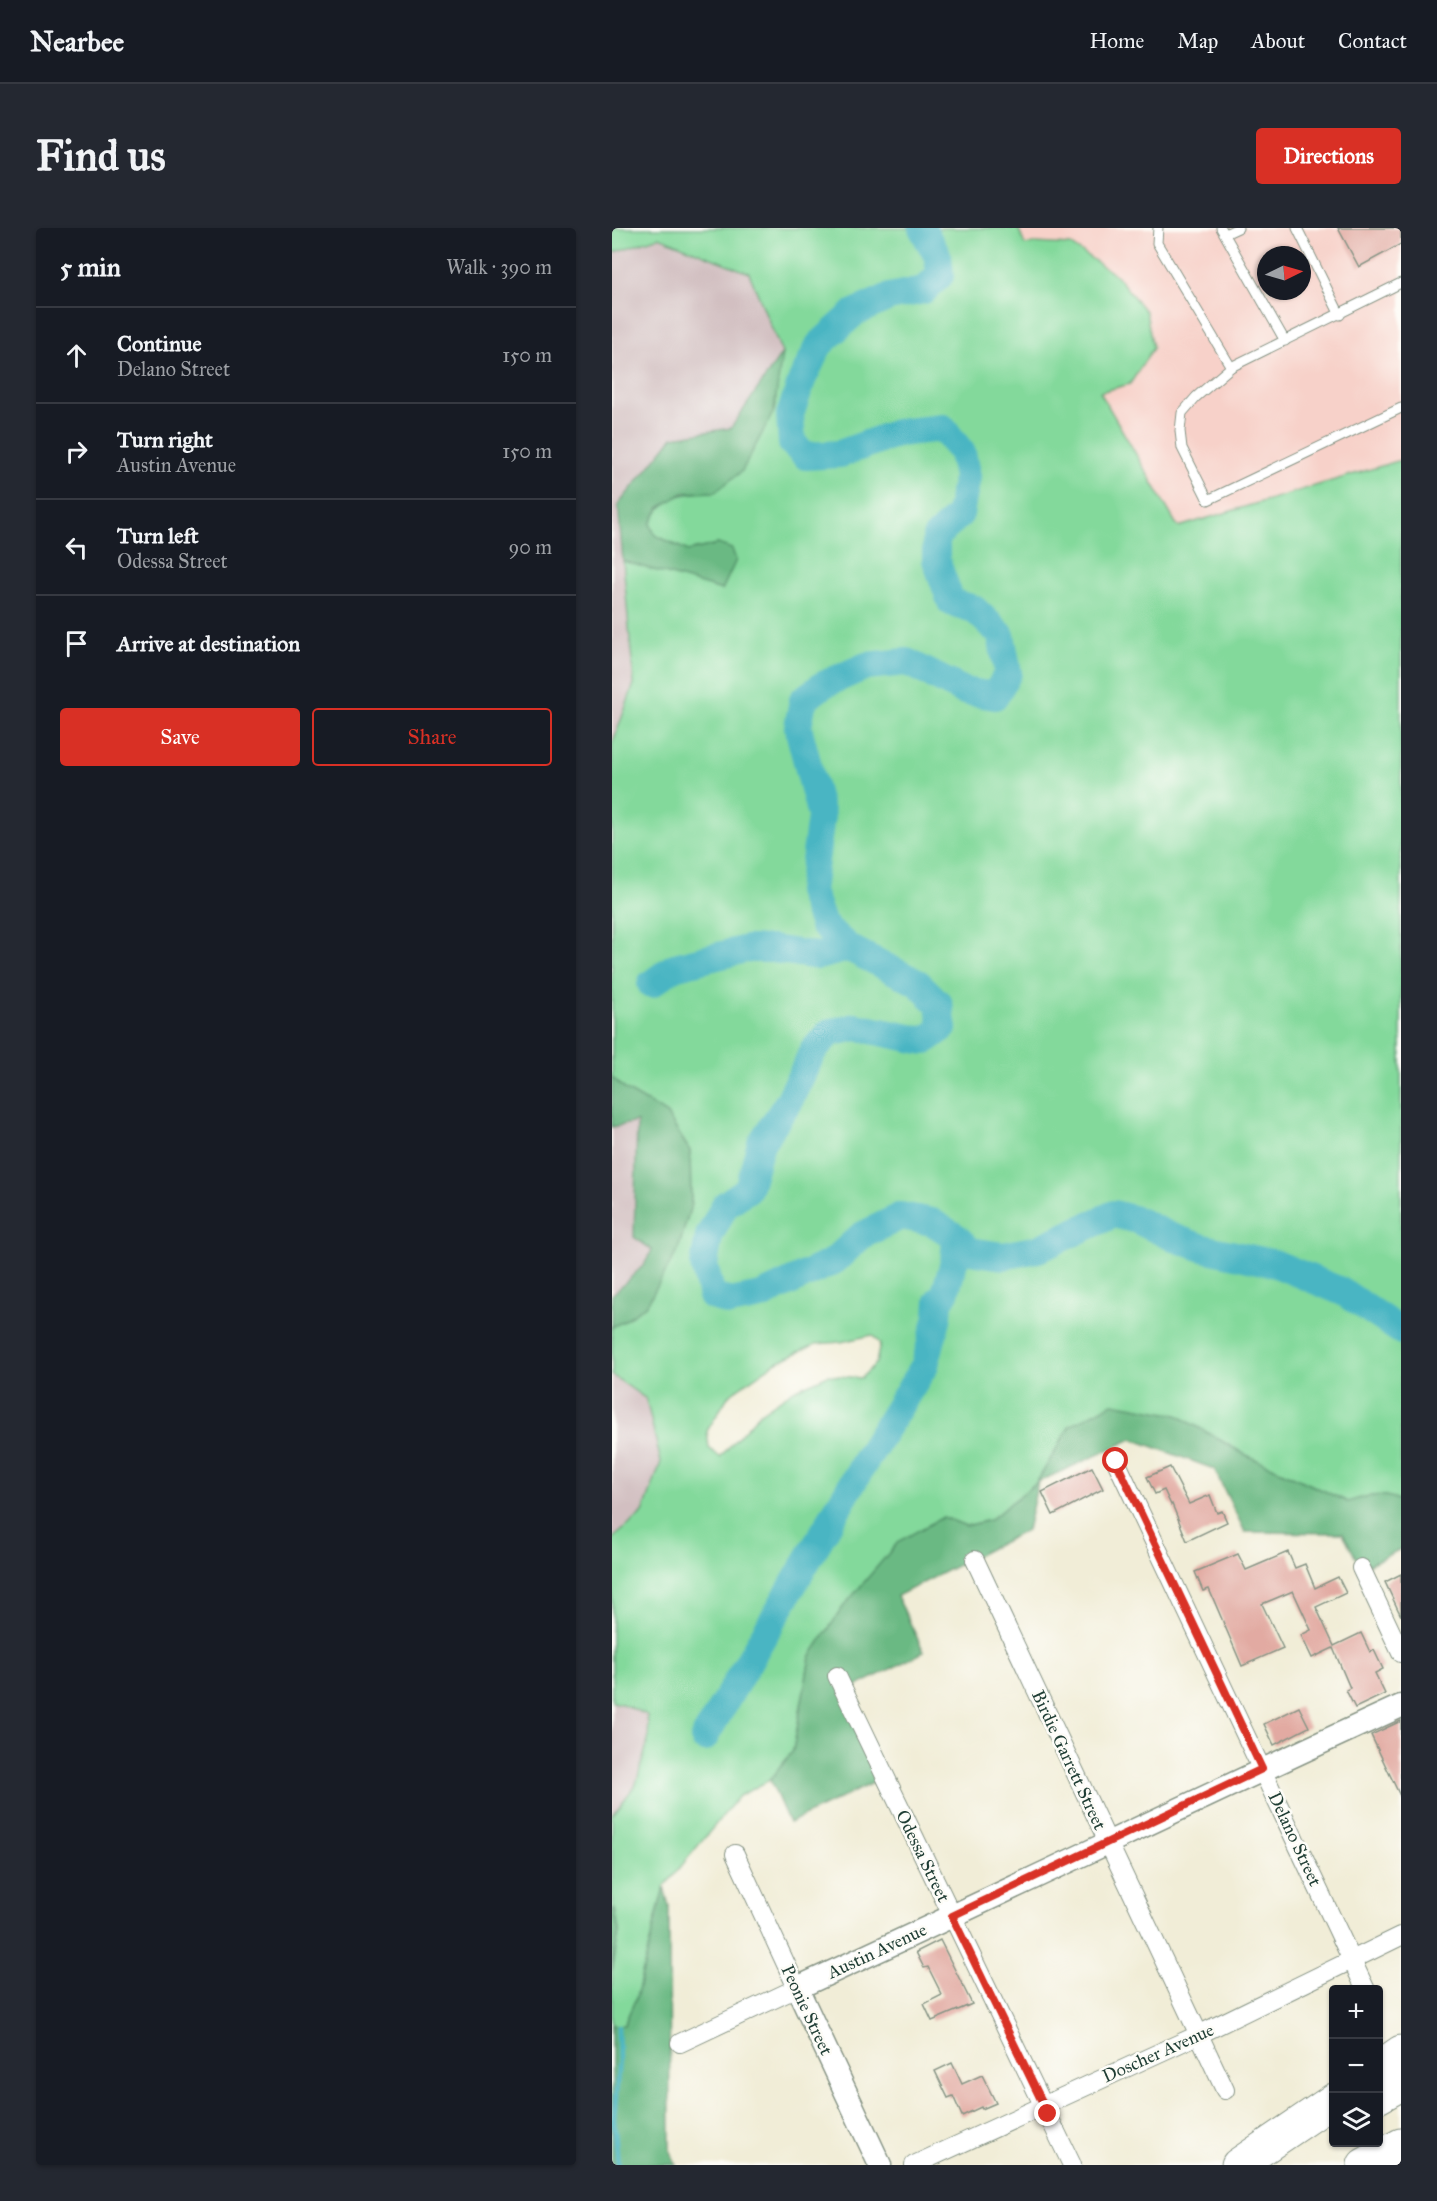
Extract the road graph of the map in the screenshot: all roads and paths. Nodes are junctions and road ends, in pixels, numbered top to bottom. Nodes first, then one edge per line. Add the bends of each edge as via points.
1 (1158, 228) edge
2 (1238, 228) edge
3 (1297, 228) edge
4 (1223, 231) edge
5 (1401, 283) edge
6 (1340, 315) junction
7 (1285, 341) junction
8 (1231, 367) junction
9 (1401, 408) edge
10 (1116, 1461) dead end
11 (975, 1560) dead end
12 (1361, 1568) dead end
13 (1401, 1653) edge
14 (837, 1676) dead end
15 (1401, 1706) edge
16 (1262, 1769) junction
17 (1108, 1843) junction
18 (735, 1854) dead end
19 (952, 1916) junction
20 (1401, 1936) edge
21 (1352, 1960) junction
22 (1364, 1985) edge
23 (797, 1988) junction
24 (1198, 2035) junction
25 (680, 2043) dead end
26 (1401, 2052) edge
27 (1383, 2065) edge
28 (1401, 2084) edge
29 (1225, 2090) dead end
30 (1383, 2094) edge
31 (1329, 2103) edge
32 (1043, 2104) junction
33 (1329, 2125) edge
34 (1401, 2145) edge
35 (880, 2165) edge
36 (914, 2165) edge
37 (1072, 2165) edge
38 (1238, 2165) edge
39 (1258, 2165) edge
40 (1364, 2165) edge

1 - 8 lane via 1157,243
2 - 4 lane
3 - 6 lane
4 - 7 lane
5 - 6 lane
6 - 7 lane
7 - 8 lane
8 - 9 lane via 1182,413 1182,448 1208,500
10 - 16 street, Delano Street
11 - 17 street, Birdie Garrett Street
12 - 13 street
14 - 19 street, Odessa Street
15 - 16 street, Austin Avenue
16 - 17 street, Austin Avenue
16 - 21 street, Delano Street
17 - 19 street, Austin Avenue
17 - 24 street, Birdie Garrett Street
18 - 23 street, Peonie Street
19 - 23 street, Austin Avenue
19 - 32 street, Odessa Street
20 - 21 street, Doscher Avenue
21 - 22 street, Delano Street
21 - 24 street, Doscher Avenue
23 - 25 street, Austin Avenue
23 - 35 street, Peonie Street
24 - 29 street, Birdie Garrett Street
24 - 32 street, Doscher Avenue
26 - 27 highway
28 - 30 highway
31 - 38 highway
32 - 36 street, Doscher Avenue
32 - 37 street, Odessa Street
33 - 39 highway
34 - 40 highway

